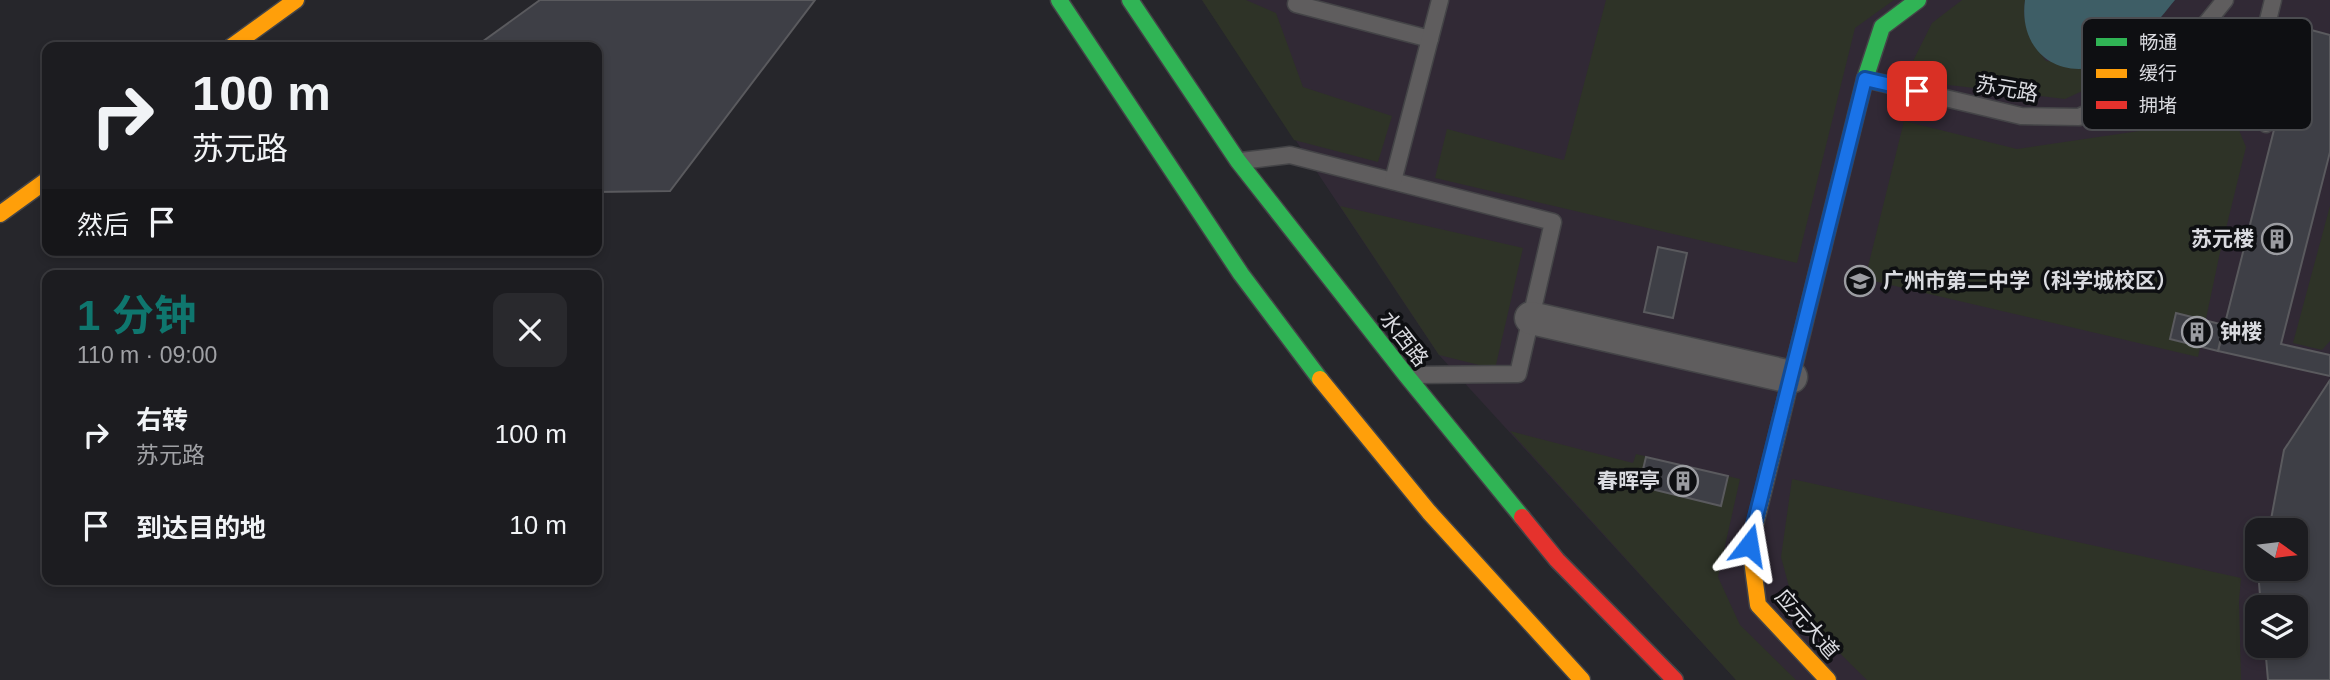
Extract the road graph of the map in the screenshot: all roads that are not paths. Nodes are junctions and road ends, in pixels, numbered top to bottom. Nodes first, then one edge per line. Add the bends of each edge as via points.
1 (296, 0) edge
2 (1059, 0) edge
3 (1130, 0) edge
4 (1297, 0) edge
5 (1440, 0) edge
6 (1918, 0) edge
7 (2225, 0) edge
8 (2273, 0) edge
9 (2211, 18) edge
10 (2269, 18) edge
11 (1430, 39) junction
12 (237, 42) edge
13 (1865, 79) junction
14 (2082, 116) edge
15 (1238, 161) junction
16 (1392, 181) junction
17 (42, 184) edge
18 (0, 214) edge
19 (1531, 318) junction
20 (1406, 375) junction
21 (1791, 377) junction
22 (1581, 680) edge
23 (1675, 680) edge
24 (1828, 680) edge

1 - 12 main road
2 - 22 main road via 1241,274 1304,359 1429,512
3 - 15 main road, 水西路
4 - 11 lane via 1296,4
5 - 11 lane
6 - 13 main road, 应元大道 via 1882,27
7 - 9 lane, 苏元路
8 - 10 lane
11 - 16 lane
13 - 14 lane, 苏元路 via 2021,116
13 - 21 main road, 应元大道
15 - 16 lane via 1290,155
15 - 20 main road, 水西路
16 - 19 lane via 1553,222
17 - 18 main road
19 - 20 lane via 1518,374
19 - 21 street
20 - 23 main road, 水西路 via 1557,560
21 - 24 main road, 应元大道 via 1749,545 1758,605

